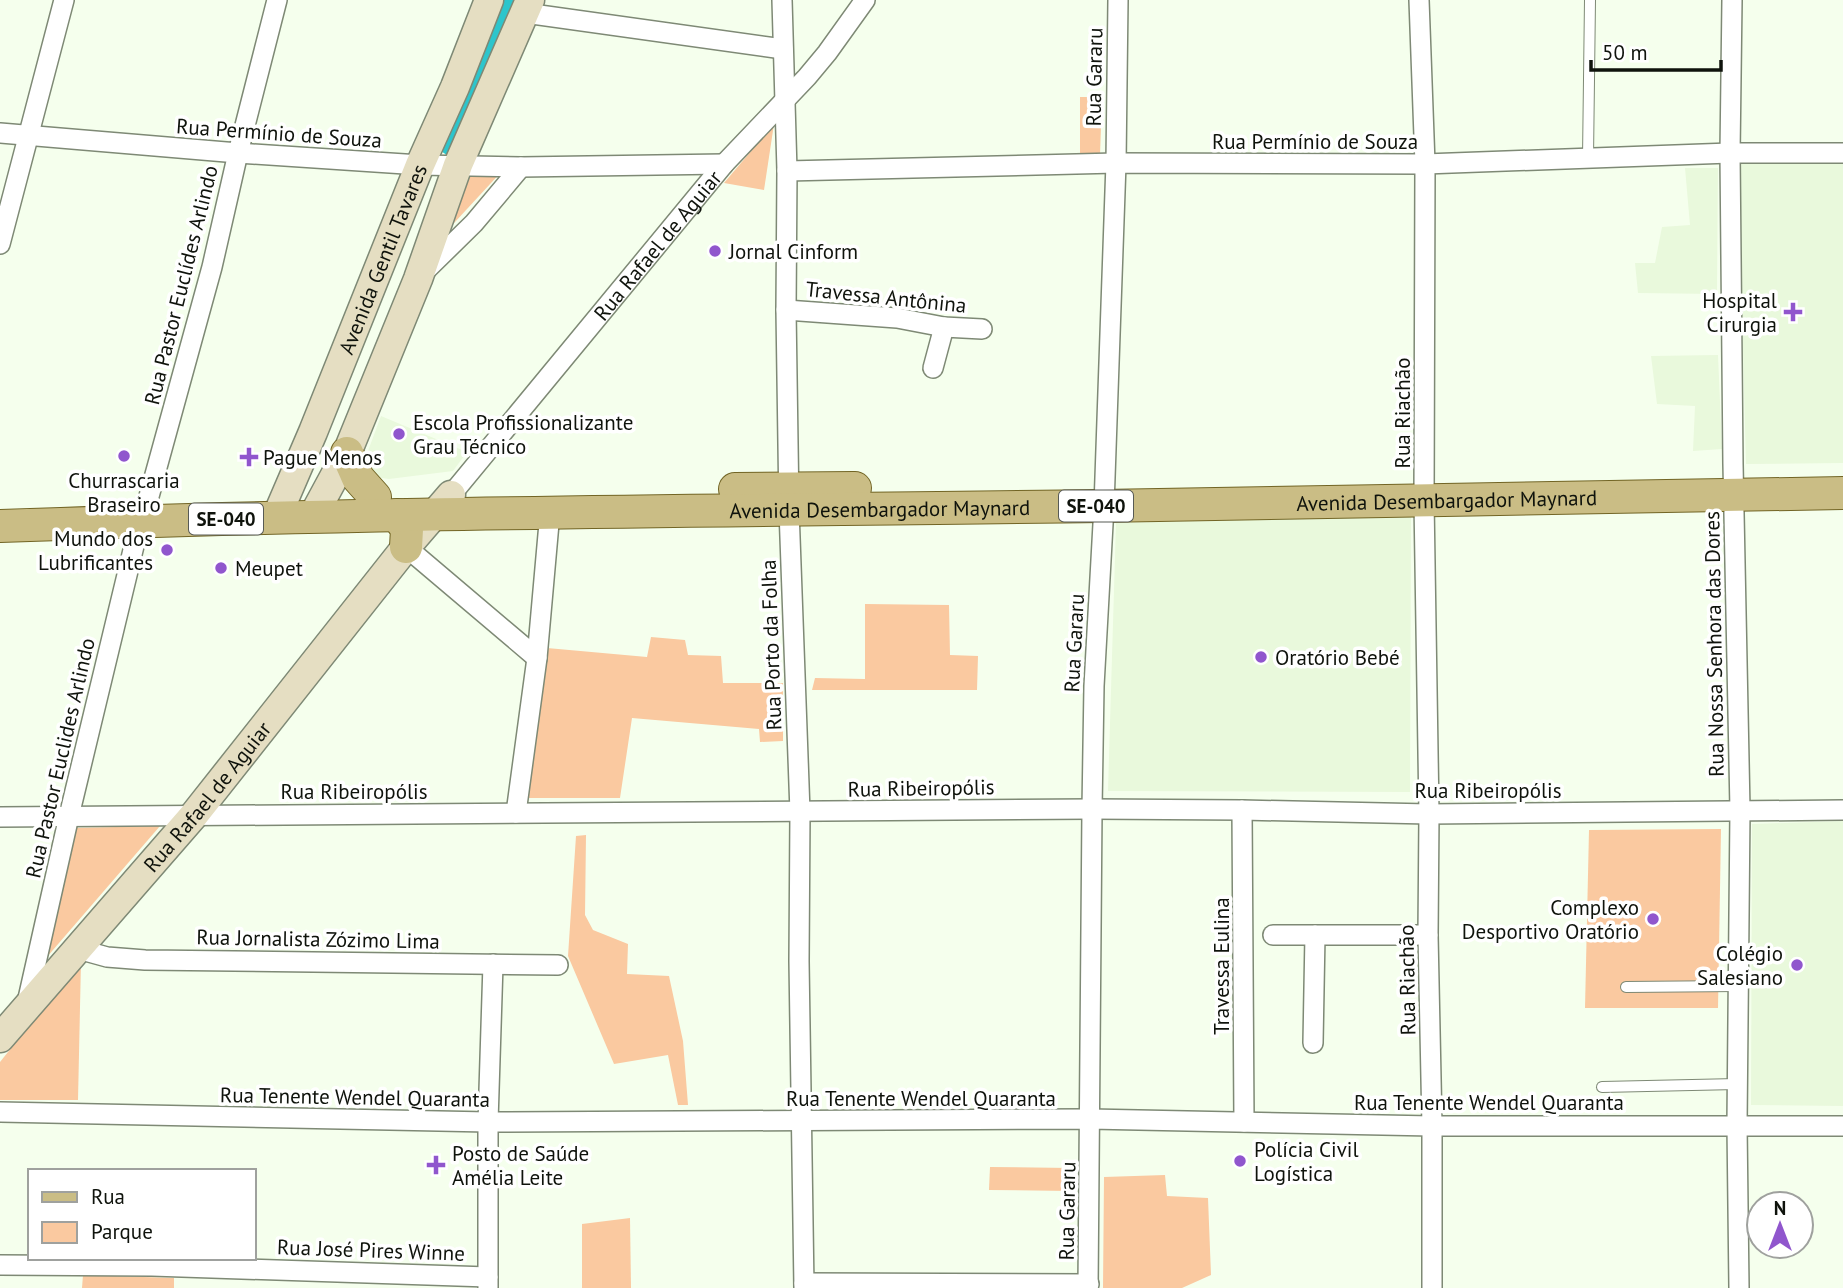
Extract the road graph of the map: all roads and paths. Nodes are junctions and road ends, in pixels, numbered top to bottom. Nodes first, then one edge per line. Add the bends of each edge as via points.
1 (64, 0) edge
2 (277, 0) edge
3 (489, 0) edge
4 (782, 0) edge
5 (866, 0) edge
6 (1118, 0) edge
7 (1419, 0) edge
8 (1590, 0) edge
9 (1732, 0) edge
10 (527, 6) edge
11 (783, 49) junction
12 (784, 100) junction
13 (0, 133) edge
14 (29, 136) junction
15 (238, 153) junction
16 (1730, 153) junction
17 (1843, 153) edge
18 (1588, 158) junction
19 (1116, 163) junction
20 (724, 164) junction
21 (1424, 164) junction
22 (423, 165) junction
23 (455, 165) junction
24 (522, 167) junction
25 (786, 171) junction
26 (0, 244) edge
27 (418, 279) junction
28 (786, 310) junction
29 (944, 327) junction
30 (982, 330) dead end
31 (933, 369) dead end
32 (347, 453) junction
33 (1843, 477) edge
34 (1734, 487) junction
35 (1424, 493) junction
36 (1843, 493) edge
37 (1104, 496) junction
38 (789, 499) junction
39 (0, 504) edge
40 (442, 505) junction
41 (318, 506) junction
42 (386, 506) junction
43 (280, 508) junction
44 (144, 510) junction
45 (550, 512) junction
46 (0, 526) edge
47 (406, 547) junction
48 (537, 658) junction
49 (1092, 809) junction
50 (1242, 810) junction
51 (1740, 810) junction
52 (1843, 810) edge
53 (800, 812) junction
54 (516, 813) junction
55 (1429, 814) junction
56 (194, 815) junction
57 (69, 816) junction
58 (0, 817) edge
59 (1273, 935) dead end
60 (1315, 935) junction
61 (1429, 935) junction
62 (78, 949) junction
63 (493, 964) junction
64 (558, 965) dead end
65 (1738, 986) junction
66 (1626, 987) dead end
67 (26, 1007) junction
68 (0, 1038) edge
69 (1313, 1043) dead end
70 (1737, 1084) junction
71 (1602, 1087) dead end
72 (0, 1112) edge
73 (1090, 1119) junction
74 (802, 1121) junction
75 (488, 1122) junction
76 (1244, 1122) junction
77 (1737, 1125) junction
78 (1432, 1126) junction
79 (1843, 1126) edge
80 (0, 1265) edge
81 (488, 1282) edge
82 (804, 1285) edge
83 (1088, 1286) edge
84 (1432, 1288) edge
85 (1740, 1288) edge

1 - 14 street
2 - 15 street, Rua Pastor Euclídes Arlindo
3 - 22 main road, Avenida Gentil Tavares
4 - 11 street, Rua Porto da Folha
5 - 12 street, Rua Rafael de Aguiar via 807,78
6 - 19 street, Rua Gararu
7 - 21 street, Rua Riachão
8 - 18 lane
9 - 16 street, Rua Nossa Senhora das Dores
10 - 11 street
10 - 23 main road, Avenida Gentil Tavares
11 - 12 street, Rua Porto da Folha
12 - 20 street, Rua Rafael de Aguiar
12 - 25 street, Rua Porto da Folha
13 - 14 street, Rua Permínio de Souza
14 - 15 street, Rua Permínio de Souza
14 - 26 street
15 - 22 street, Rua Permínio de Souza
15 - 44 street, Rua Pastor Euclídes Arlindo via 212,267
16 - 17 street, Rua Permínio de Souza
16 - 18 street, Rua Permínio de Souza
16 - 34 street, Rua Nossa Senhora das Dores
18 - 21 street, Rua Permínio de Souza
19 - 21 street, Rua Permínio de Souza
19 - 25 street, Rua Permínio de Souza
19 - 37 street, Rua Gararu
20 - 24 street, Rua Permínio de Souza
20 - 40 street, Rua Rafael de Aguiar
21 - 35 street, Rua Riachão
22 - 23 street, Rua Permínio de Souza
22 - 43 main road, Avenida Gentil Tavares
23 - 24 street, Rua Permínio de Souza
23 - 27 main road, Avenida Gentil Tavares
24 - 27 street, Avenida Gentil Tavares
25 - 28 street, Rua Porto da Folha
27 - 32 main road, Avenida Gentil Tavares
28 - 29 street, Travessa Antônina via 897,318
28 - 38 street, Rua Porto da Folha
29 - 30 street, Travessa Antônina
29 - 31 street
32 - 41 main road, Avenida Gentil Tavares
32 - 42 main road via 358,478
33 - 34 main road, Avenida Desembargador Maynard / SE-040
34 - 35 main road, Avenida Desembargador Maynard / SE-040
34 - 36 main road, Avenida Desembargador Maynard / SE-040
34 - 51 street, Rua Nossa Senhora das Dores
35 - 37 main road, Avenida Desembargador Maynard / SE-040
35 - 55 street, Rua Riachão
37 - 38 main road, Avenida Desembargador Maynard / SE-040
37 - 49 street, Rua Gararu
38 - 40 main road, Avenida Desembargador Maynard / SE-040
38 - 45 main road, Avenida Desembargador Maynard / SE-040
38 - 53 street, Rua Porto da Folha
39 - 44 main road, Avenida Desembargador Maynard / SE-040
40 - 42 main road, Avenida Desembargador Maynard / SE-040
40 - 45 main road, Avenida Desembargador Maynard / SE-040
40 - 47 main road, Rua Rafael de Aguiar
41 - 42 main road, Avenida Desembargador Maynard / SE-040
41 - 43 main road, Avenida Desembargador Maynard / SE-040
42 - 47 main road via 407,529
43 - 44 main road, Avenida Desembargador Maynard / SE-040
44 - 46 main road, Avenida Desembargador Maynard / SE-040
44 - 57 street, Rua Pastor Euclides Arlindo
45 - 48 street
47 - 48 street
47 - 56 main road, Rua Rafael de Aguiar
48 - 54 street
49 - 50 street, Rua Ribeiropólis
49 - 53 street, Rua Ribeiropólis
49 - 73 street, Rua Gararu
50 - 55 street, Rua Ribeiropólis
50 - 76 street, Travessa Eulina
51 - 52 street, Rua Ribeiropólis
51 - 55 street, Rua Ribeiropólis
51 - 65 street, Rua Nossa Senhora das Dores
53 - 54 street, Rua Ribeiropólis
53 - 74 street, Rua Porto da Folha
54 - 56 street, Rua Ribeiropólis
55 - 61 street, Rua Riachão
56 - 57 street, Rua Ribeiropólis
56 - 62 main road, Rua Rafael de Aguiar
57 - 58 street, Rua Ribeiropólis
57 - 67 street, Rua Pastor Euclides Arlindo
59 - 60 street
60 - 61 street
60 - 69 street
61 - 78 street, Rua Riachão
62 - 63 street, Rua Jornalista Zózimo Lima via 145,960
62 - 67 main road, Rua Rafael de Aguiar
63 - 64 street, Rua Jornalista Zózimo Lima
63 - 75 street
65 - 66 lane
65 - 70 street, Rua Nossa Senhora das Dores
67 - 68 main road, Rua Rafael de Aguiar
70 - 71 lane
70 - 77 street, Rua Nossa Senhora das Dores
72 - 75 street, Rua Tenente Wendel Quaranta
73 - 74 street, Rua Tenente Wendel Quaranta
73 - 76 street, Rua Tenente Wendel Quaranta
73 - 83 street, Rua Gararu
74 - 75 street, Rua Tenente Wendel Quaranta
74 - 82 street, Rua Porto da Folha
75 - 81 street
76 - 78 street, Rua Tenente Wendel Quaranta
77 - 78 street, Rua Tenente Wendel Quaranta
77 - 79 street, Rua Tenente Wendel Quaranta
77 - 85 street, Rua Nossa Senhora das Dores
78 - 84 street, Rua Riachão
80 - 81 street, Rua José Pires Winne via 152,1266
82 - 83 street

